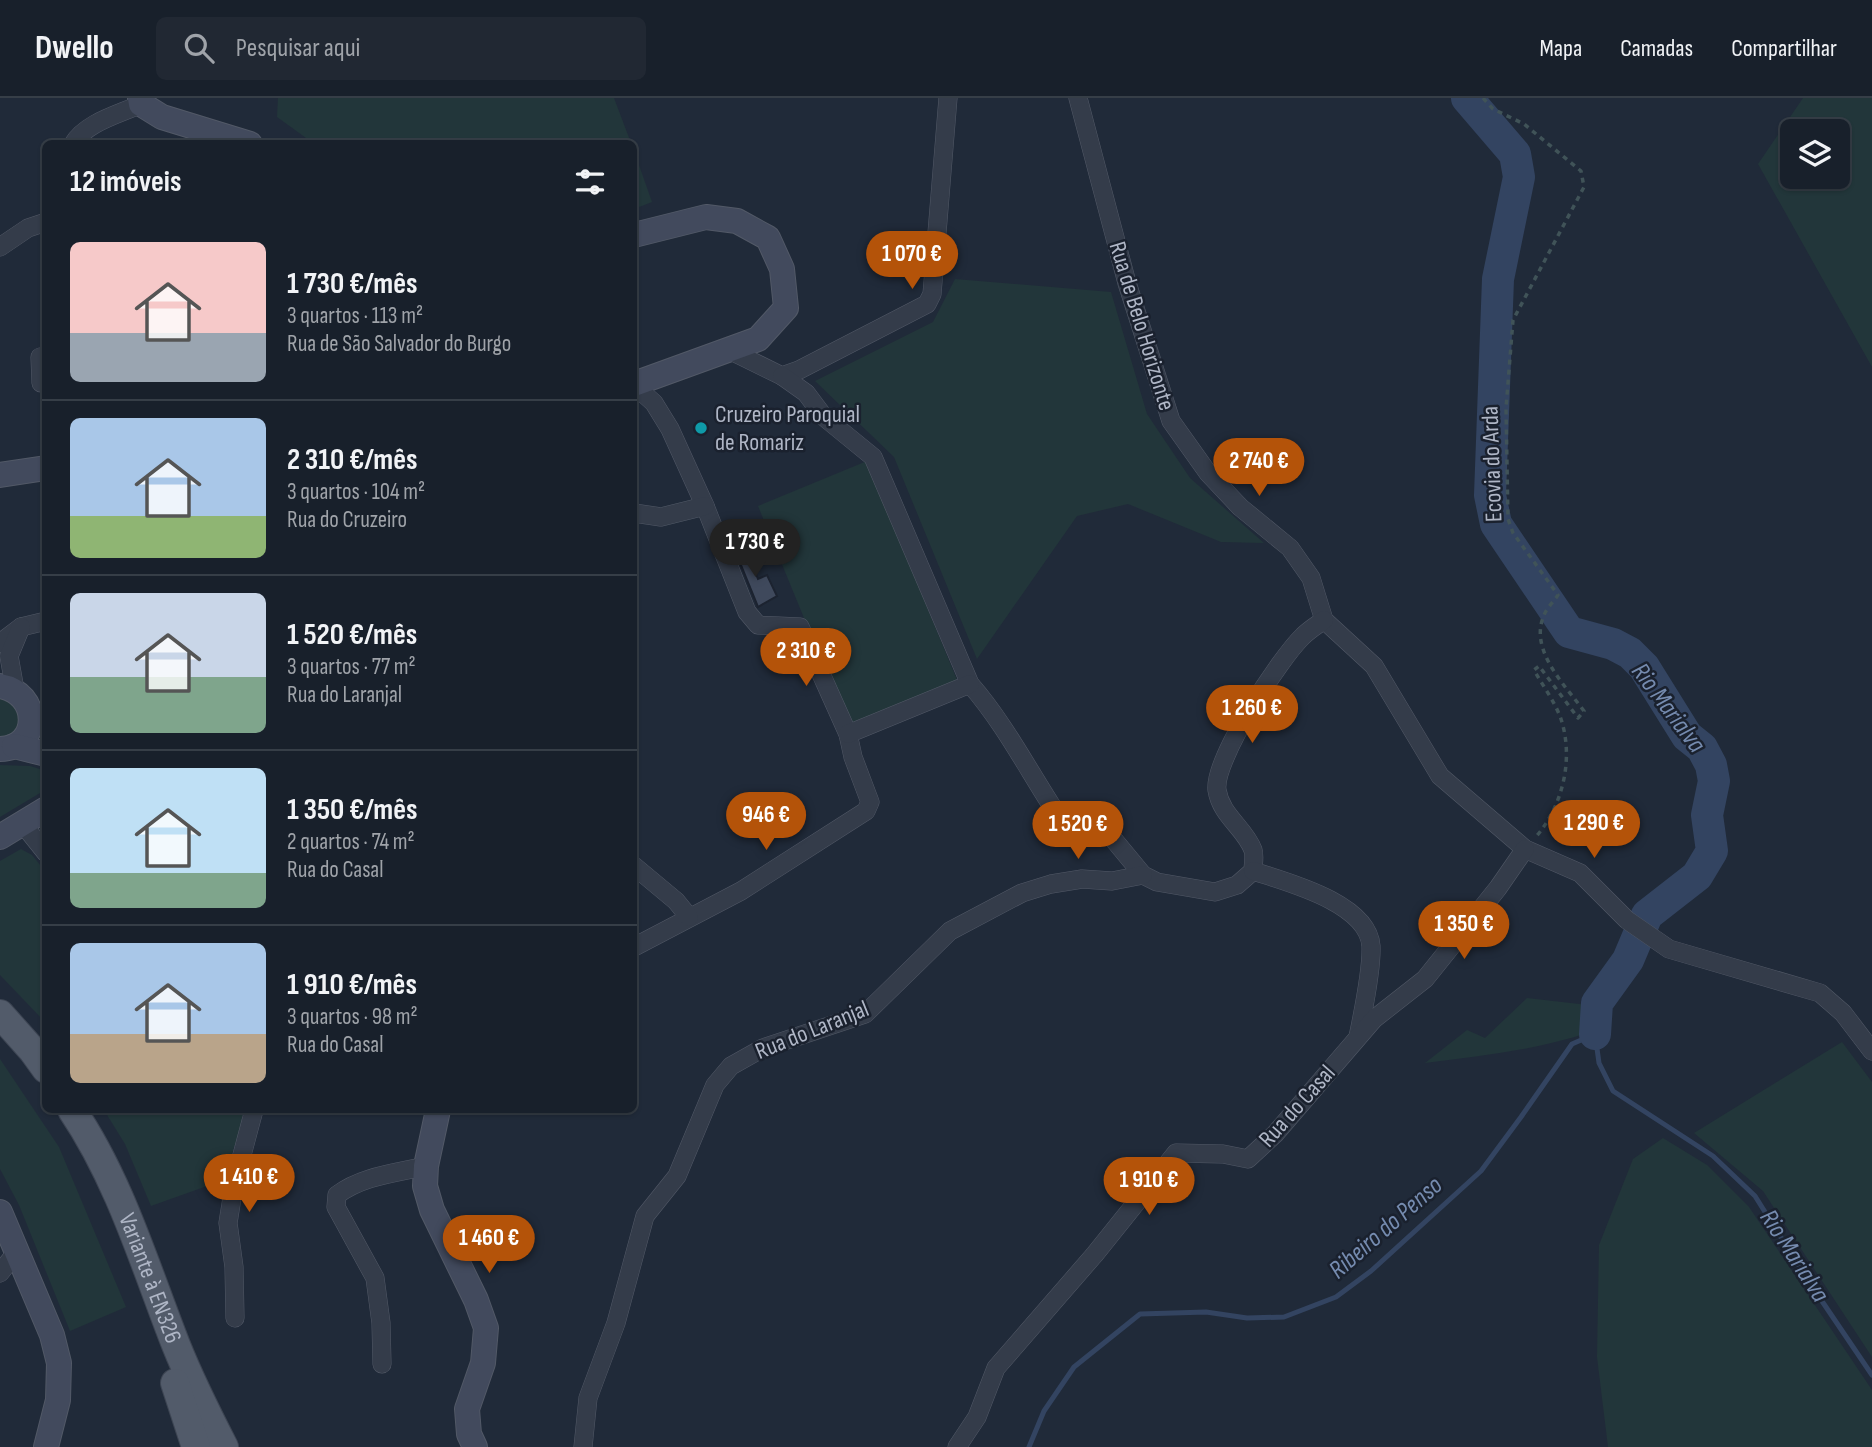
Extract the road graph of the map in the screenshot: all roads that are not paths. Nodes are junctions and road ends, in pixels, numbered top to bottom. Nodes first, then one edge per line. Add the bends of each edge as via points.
1 (948, 98) edge
2 (1078, 98) edge
3 (141, 101) edge
4 (75, 140) edge
5 (237, 140) edge
6 (42, 223) edge
7 (637, 234) edge
8 (0, 247) edge
9 (729, 350) junction
10 (42, 357) edge
11 (782, 376) junction
12 (41, 383) dead end
13 (637, 384) edge
14 (637, 388) edge
15 (42, 469) edge
16 (0, 475) edge
17 (705, 506) junction
18 (637, 513) edge
19 (1324, 620) junction
20 (42, 622) edge
21 (20, 627) junction
22 (0, 643) edge
23 (970, 684) junction
24 (4, 686) edge
25 (31, 716) junction
26 (42, 732) edge
27 (848, 734) junction
28 (7, 747) edge
29 (42, 753) edge
30 (42, 811) edge
31 (22, 823) junction
32 (0, 837) edge
33 (42, 848) edge
34 (1525, 849) junction
35 (637, 868) edge
36 (1253, 872) junction
37 (1143, 875) junction
38 (689, 917) junction
39 (637, 945) edge
40 (0, 1014) edge
41 (1358, 1037) junction
42 (1872, 1051) edge
43 (42, 1063) edge
44 (74, 1113) edge
45 (253, 1113) edge
46 (437, 1113) edge
47 (426, 1166) junction
48 (120, 1199) junction
49 (0, 1212) edge
50 (18, 1250) junction
51 (0, 1273) edge
52 (235, 1318) dead end
53 (382, 1364) dead end
54 (46, 1447) edge
55 (196, 1447) edge
56 (225, 1447) edge
57 (474, 1447) edge
58 (583, 1447) edge
59 (957, 1447) edge

1 - 11 street via 928,304
2 - 19 street, Rua de Belo Horizonte via 1127,283 1171,421 1208,473 1290,548 1311,578
3 - 4 street
3 - 5 main road via 162,117
6 - 8 street
7 - 9 main road via 706,217 737,221 768,238 782,270 786,308 758,339
9 - 11 street
9 - 13 main road
10 - 12 street
11 - 23 street via 873,457
14 - 17 street via 654,403 670,429
15 - 16 main road
17 - 18 street via 660,517
17 - 27 street via 747,612 758,625 800,627
19 - 34 street via 1374,666 1440,776
19 - 36 street via 1302,637 1252,706 1220,769 1216,788 1221,805 1253,850
20 - 21 street
21 - 22 street
21 - 24 street
23 - 27 street
23 - 37 street via 989,705 1055,811 1100,823
24 - 25 main road via 29,706
25 - 26 main road
25 - 28 main road via 27,734
27 - 38 street via 870,802 866,811 741,891
28 - 29 main road
30 - 31 main road
31 - 32 main road
31 - 33 street
34 - 41 street, Rua do Casal via 1424,979
34 - 42 street via 1580,873 1627,920 1669,949 1820,993 1843,1013
35 - 38 street
36 - 37 street via 1237,885 1215,892 1157,882
36 - 41 street via 1326,898 1366,927 1371,945
37 - 58 street, Rua do Laranjal via 1051,884 1022,892 950,931 865,1014 763,1048 731,1066 715,1085 677,1176 645,1216 616,1323 588,1398
38 - 39 street
40 - 43 main road
41 - 59 street, Rua do Casal via 1248,1159 1176,1153 996,1368 977,1417
44 - 48 main road, Variante à EN326
45 - 52 street via 228,1223
46 - 47 main road
47 - 53 street via 349,1185 337,1195 336,1207 375,1278
47 - 57 main road via 425,1186 432,1210 486,1328 483,1363 467,1409
48 - 55 main road via 155,1326
48 - 56 main road, Variante à EN326 via 178,1349
49 - 50 main road
50 - 51 street
50 - 54 main road via 59,1363 58,1400

